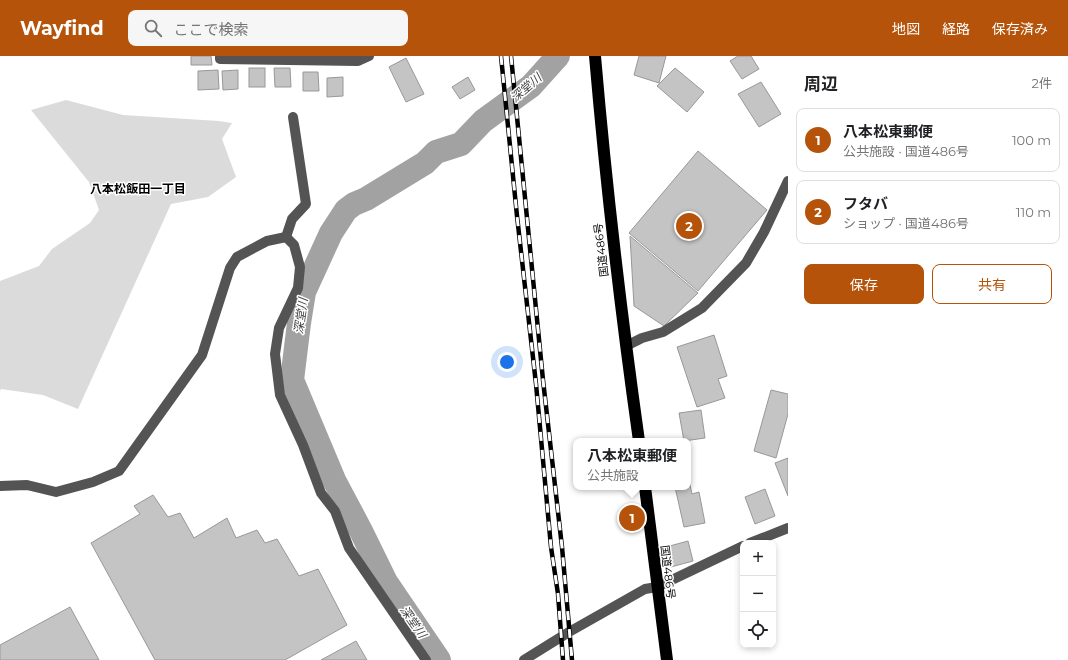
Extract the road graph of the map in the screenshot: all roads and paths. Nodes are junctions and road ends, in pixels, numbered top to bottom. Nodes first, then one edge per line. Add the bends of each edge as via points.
1 (220, 56) edge
2 (369, 56) edge
3 (595, 56) edge
4 (293, 117) dead end
5 (788, 181) edge
6 (286, 237) junction
7 (626, 346) junction
8 (638, 438) edge
9 (0, 486) edge
10 (645, 490) edge
11 (788, 528) edge
12 (758, 540) edge
13 (740, 547) edge
14 (657, 587) junction
15 (426, 660) edge
16 (524, 660) edge
17 (667, 660) edge

1 - 2 street via 220,59 358,61
3 - 7 highway, 国道486号 via 604,163
4 - 6 street via 306,204 292,219
5 - 7 street via 746,263 702,308 663,332
6 - 9 street via 267,241 237,257 230,268 202,355 118,470 94,482 56,492 27,485
6 - 15 street via 294,245 300,267 298,288 279,328 275,354 280,395 303,445 321,494 335,511 349,548
7 - 8 highway, 国道486号
10 - 14 highway, 国道486号
11 - 12 street
13 - 14 street
14 - 16 street via 645,589 632,596
14 - 17 highway, 国道486号

